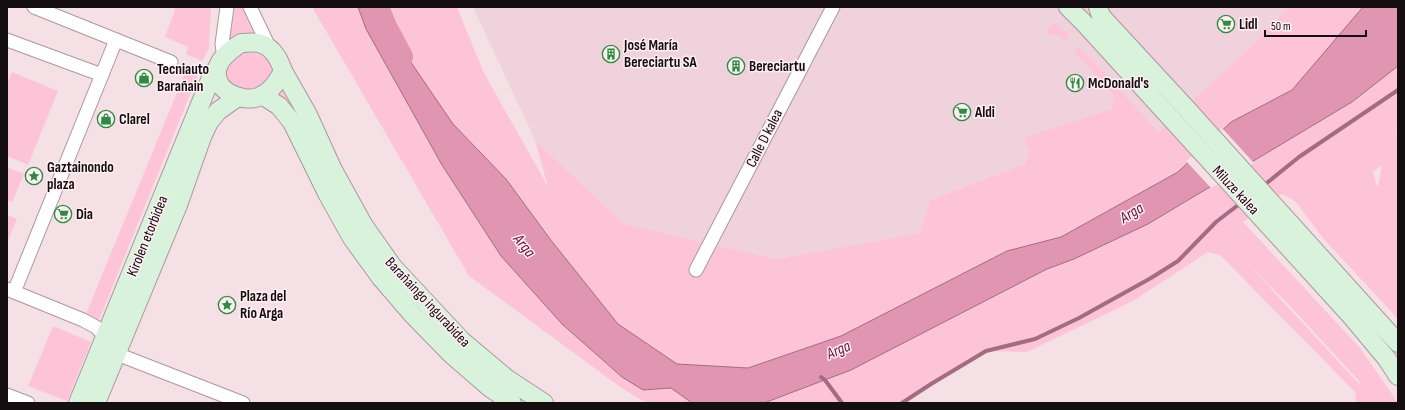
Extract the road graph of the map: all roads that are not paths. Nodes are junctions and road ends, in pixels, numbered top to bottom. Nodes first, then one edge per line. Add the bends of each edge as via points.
1 (34, 7) edge
2 (227, 7) edge
3 (250, 7) edge
4 (832, 7) edge
5 (1068, 7) edge
6 (1098, 7) edge
7 (7, 40) edge
8 (116, 40) junction
9 (270, 49) junction
10 (171, 62) dead end
11 (220, 63) junction
12 (283, 71) junction
13 (102, 75) junction
14 (262, 96) junction
15 (238, 97) junction
16 (696, 270) dead end
17 (10, 291) edge
18 (105, 337) junction
19 (1398, 343) edge
20 (118, 352) junction
21 (1398, 376) edge
22 (7, 395) edge
23 (28, 403) edge
24 (78, 403) edge
25 (96, 403) edge
26 (243, 403) edge
27 (512, 403) edge
28 (544, 403) edge

1 - 8 street
2 - 11 street
3 - 9 street
4 - 16 street, Calle D kalea
5 - 21 main road, Miluze kalea via 1352,317
6 - 19 main road, Miluze kalea via 1101,16
7 - 13 street
8 - 10 street
8 - 13 street
9 - 11 main road via 258,43 242,43 230,50
9 - 12 main road via 279,58
11 - 15 main road via 219,82 227,92
11 - 18 main road, Kirolen etorbidea via 213,73
12 - 14 main road via 275,84
12 - 28 main road, Barañaingo ingurabidea via 364,226 393,268 462,341 506,378
13 - 17 street
14 - 15 main road via 251,99
14 - 27 main road, Barañaingo ingurabidea via 279,106 292,122 349,233 381,278 451,354
15 - 20 main road, Kirolen etorbidea via 218,111 209,122
17 - 18 street via 83,320
18 - 20 street
18 - 24 main road, Kirolen etorbidea
20 - 25 main road, Kirolen etorbidea
20 - 26 street
22 - 23 street

